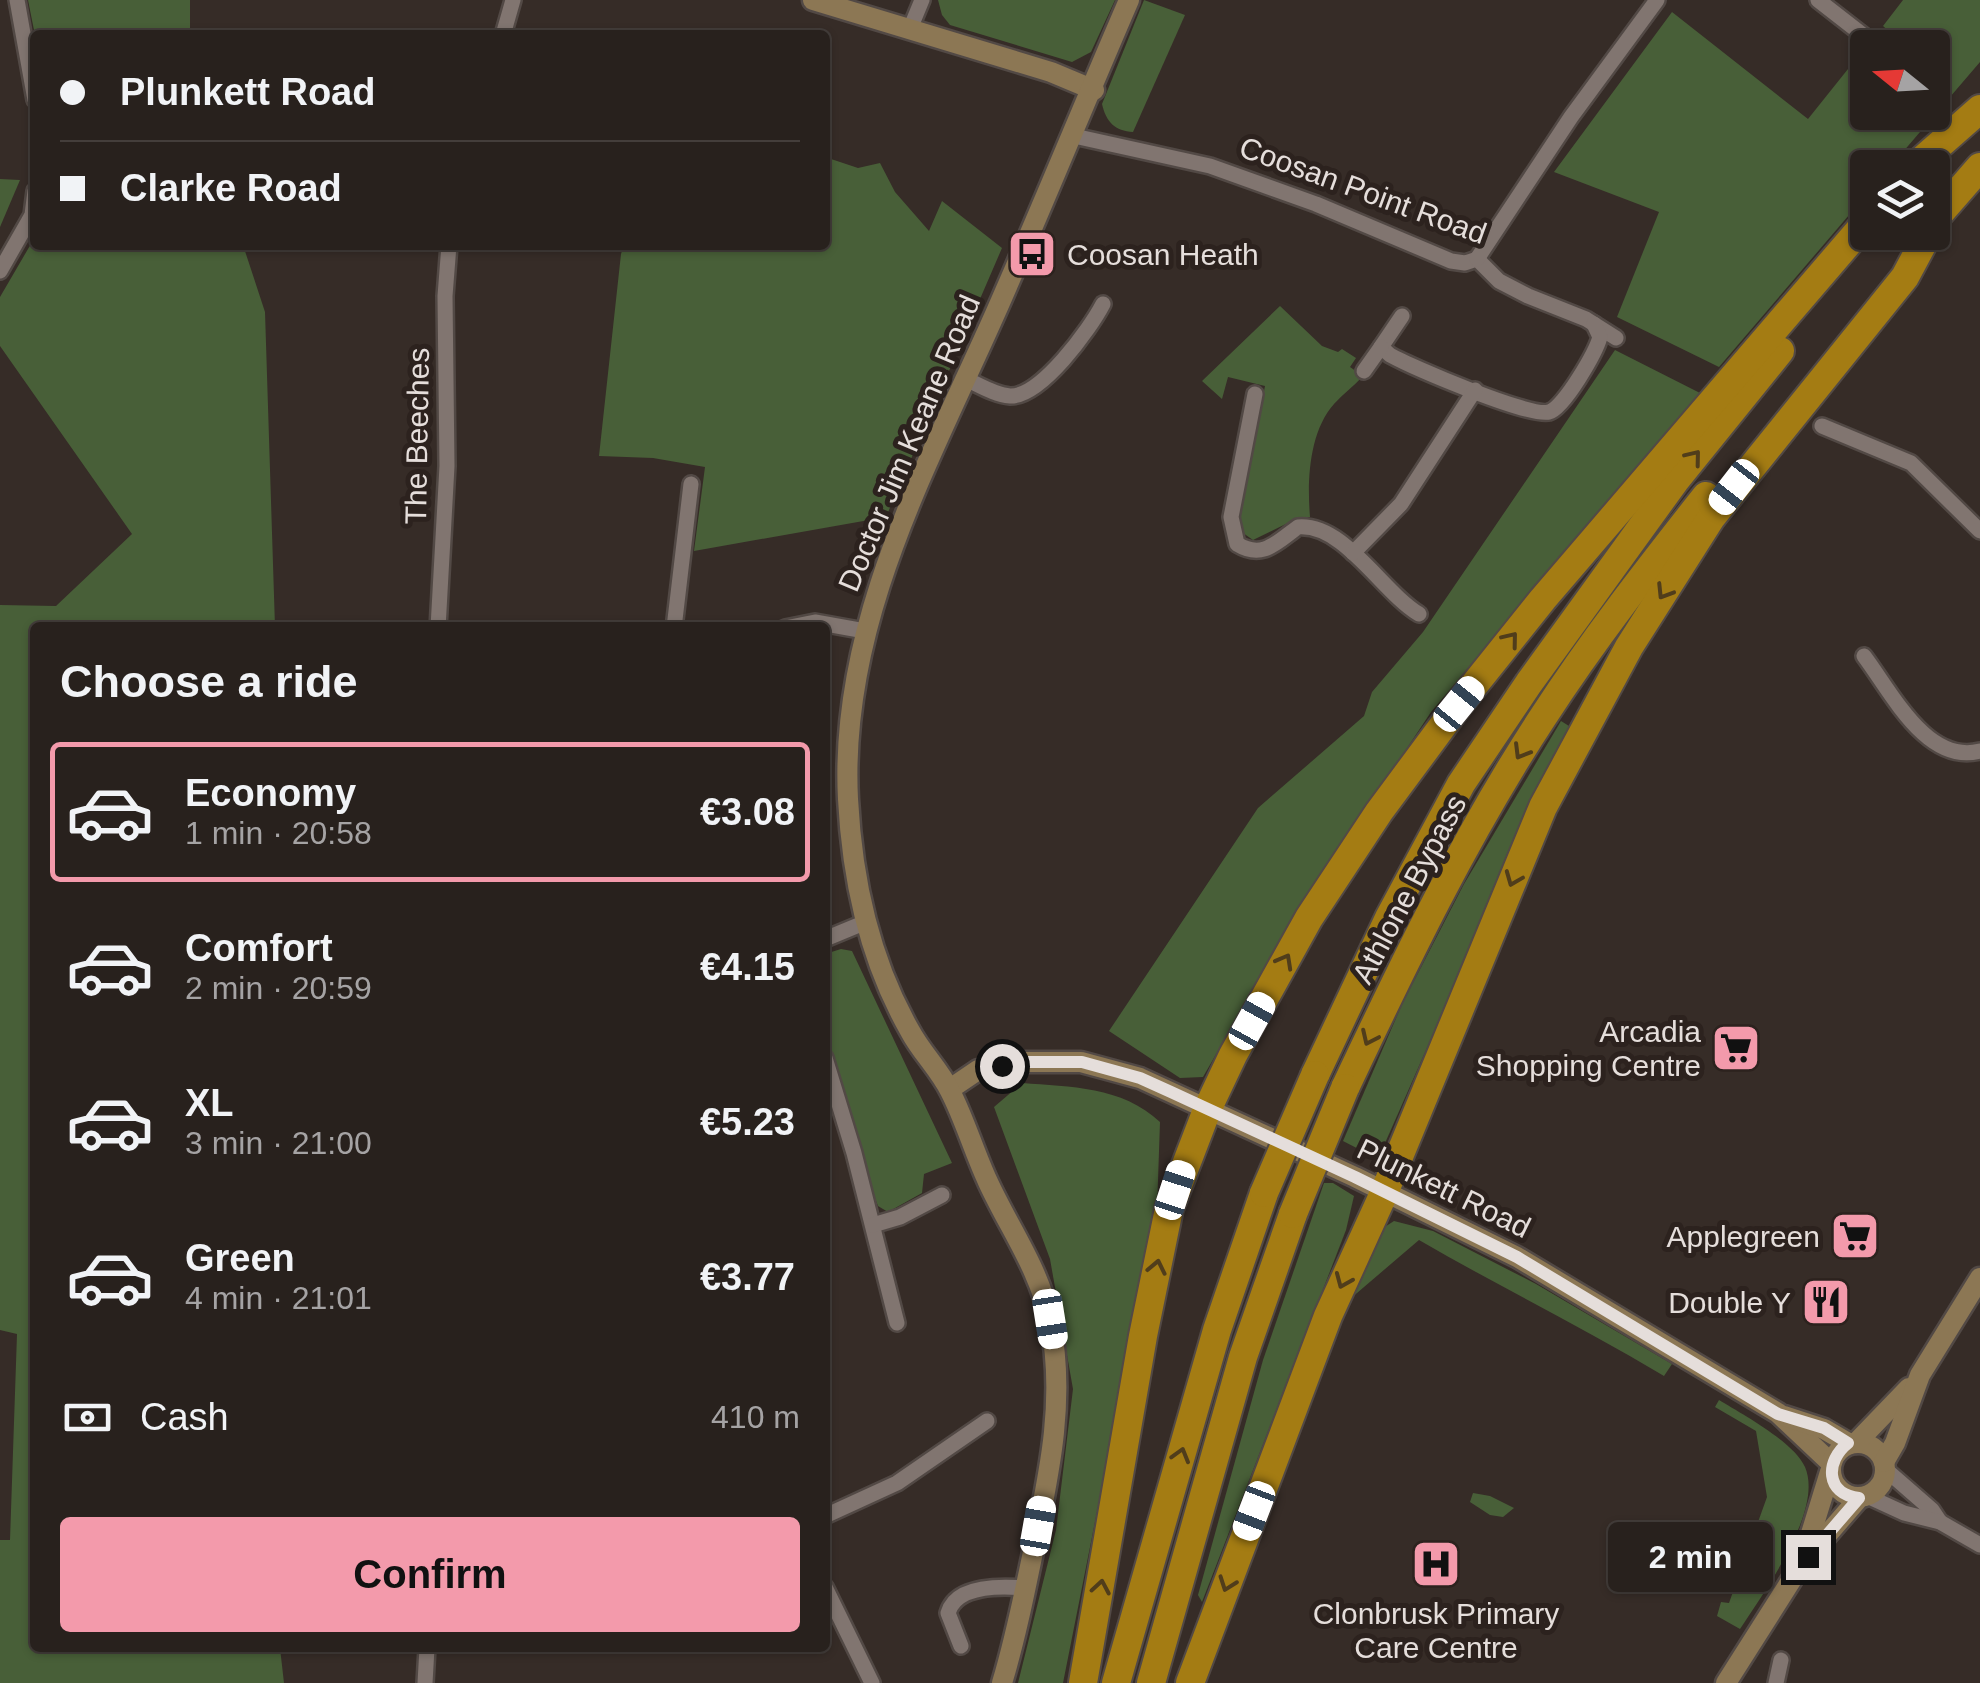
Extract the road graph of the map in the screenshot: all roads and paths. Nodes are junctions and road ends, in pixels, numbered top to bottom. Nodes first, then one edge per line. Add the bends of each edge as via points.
1 (17, 0) edge
2 (513, 0) edge
3 (813, 0) edge
4 (922, 0) edge
5 (1130, 0) edge
6 (1656, 0) edge
7 (1818, 0) edge
8 (910, 29) junction
9 (504, 30) edge
10 (1856, 30) edge
11 (30, 72) edge
12 (1094, 90) junction
13 (1980, 111) edge
14 (1074, 136) junction
15 (1934, 150) edge
16 (1948, 150) edge
17 (1980, 168) edge
18 (1950, 204) edge
19 (30, 219) edge
20 (1850, 241) edge
21 (450, 250) edge
22 (1864, 250) edge
23 (1911, 250) edge
24 (1919, 250) edge
25 (1477, 259) junction
26 (0, 272) edge
27 (1103, 304) dead end
28 (1402, 316) dead end
29 (1594, 324) junction
30 (1616, 338) dead end
31 (1381, 348) junction
32 (1364, 371) dead end
33 (966, 379) junction
34 (1476, 390) junction
35 (1255, 394) dead end
36 (1822, 426) dead end
37 (691, 484) dead end
38 (1980, 531) edge
39 (1353, 553) junction
40 (1419, 614) dead end
41 (438, 622) edge
42 (675, 622) edge
43 (830, 625) edge
44 (865, 631) junction
45 (1864, 656) dead end
46 (1980, 750) edge
47 (866, 922) junction
48 (830, 937) edge
49 (830, 1075) edge
50 (950, 1089) junction
51 (1206, 1110) junction
52 (1384, 1192) junction
53 (942, 1195) dead end
54 (873, 1225) junction
55 (1980, 1278) edge
56 (897, 1323) dead end
57 (1920, 1375) junction
58 (1778, 1414) junction
59 (987, 1421) dead end
60 (1852, 1443) junction
61 (1885, 1466) junction
62 (1831, 1467) junction
63 (1863, 1497) junction
64 (830, 1514) edge
65 (1940, 1522) junction
66 (1980, 1545) edge
67 (1800, 1565) junction
68 (1026, 1588) junction
69 (830, 1597) edge
70 (962, 1646) dead end
71 (427, 1652) edge
72 (1781, 1660) dead end
73 (426, 1683) edge
74 (872, 1683) edge
75 (1002, 1683) edge
76 (1083, 1683) edge
77 (1116, 1683) edge
78 (1151, 1683) edge
79 (1190, 1683) edge
80 (1726, 1683) edge
81 (1776, 1683) edge

1 - 11 street
2 - 9 street
3 - 8 street
4 - 8 street
5 - 12 street, Doctor Jim Keane Road
6 - 25 street
7 - 10 street
8 - 12 street
12 - 14 street, Doctor Jim Keane Road
13 - 15 highway
13 - 16 highway
14 - 25 street, Coosan Point Road via 1210,166 1458,263
14 - 33 street, Doctor Jim Keane Road
17 - 18 highway, Athlone Bypass
19 - 26 street
51 -> 20 highway via 1309,918 1459,704
21 - 41 street, The Beeches
77 -> 22 highway, Athlone Bypass, bridge via 1216,1330 1264,1193 1389,918 1500,726 1675,481
23 -> 78 highway, Athlone Bypass, bridge via 1604,626 1468,843 1404,963 1293,1214 1243,1357
24 -> 52 highway via 1904,278 1710,518 1630,648 1543,808
25 - 29 street, Coosan Point Road via 1498,281
27 - 33 street via 1072,348 1021,394
28 - 31 street
29 - 30 street, Coosan Point Road
29 - 34 street via 1599,343 1554,410 1529,410
31 - 32 street
31 - 34 street
33 - 44 street, Doctor Jim Keane Road
34 - 39 street via 1401,504
35 - 39 street via 1231,517 1237,544 1264,551 1307,527
36 - 38 street via 1911,463
37 - 42 street
39 - 40 street via 1394,598
43 - 44 street
44 - 47 street, Doctor Jim Keane Road via 846,751 849,822
45 - 46 street via 1927,739 1947,752
47 - 48 street
47 - 50 street, Doctor Jim Keane Road via 909,1031
49 - 54 street
50 - 51 street, Plunkett Road via 978,1070 1082,1062 1140,1078
50 - 68 street, Doctor Jim Keane Road via 1040,1283 1052,1330 1056,1421
51 - 52 street, Plunkett Road
76 -> 51 highway via 1169,1209
52 - 58 street, Plunkett Road via 1517,1257
52 -> 79 highway via 1328,1316
53 - 54 street
54 - 56 street
55 - 57 street
57 - 60 street
57 - 61 street
58 - 60 street, Plunkett Road
58 - 62 street, Plunkett Road
59 - 64 street via 897,1483
60 - 61 street via 1872,1447
60 - 62 street
61 - 63 street via 1881,1486
61 - 65 street
62 - 63 street via 1842,1493
62 - 67 street
63 - 65 street
63 - 67 street
65 - 66 street
67 - 80 street
68 - 70 street via 956,1598 948,1612
68 - 75 street, Doctor Jim Keane Road
69 - 74 street
71 - 73 street
72 - 81 street

